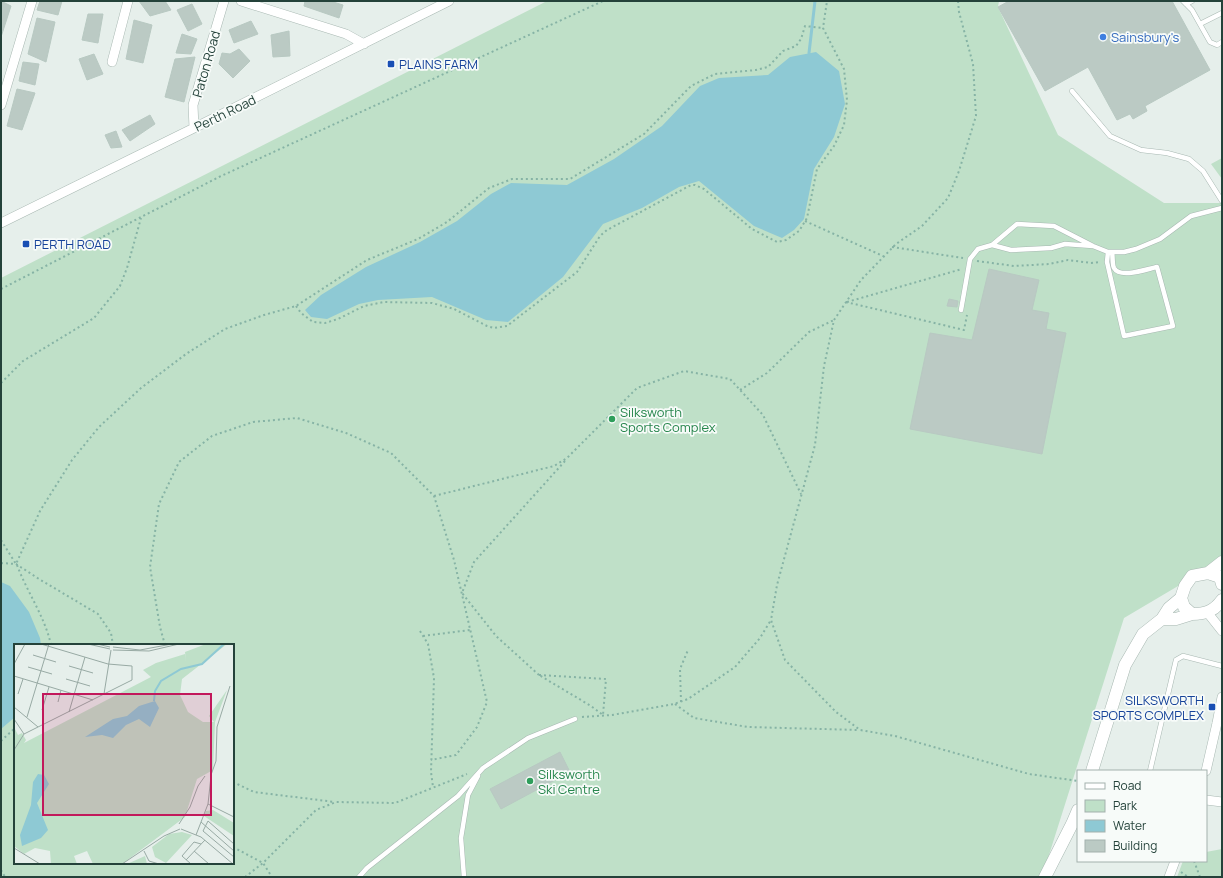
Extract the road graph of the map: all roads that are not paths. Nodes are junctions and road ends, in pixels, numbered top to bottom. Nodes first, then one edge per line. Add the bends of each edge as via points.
1 (32, 1) edge
2 (128, 1) edge
3 (224, 1) edge
4 (241, 1) edge
5 (1192, 1) edge
6 (444, 2) edge
7 (1185, 3) edge
8 (1222, 13) edge
9 (1200, 24) junction
10 (1222, 42) edge
11 (364, 44) junction
12 (112, 62) dead end
13 (1072, 91) dead end
14 (1, 105) edge
15 (194, 128) junction
16 (1222, 201) edge
17 (1222, 208) edge
18 (1, 223) edge
19 (992, 245) junction
20 (1093, 246) junction
21 (1110, 252) junction
22 (960, 310) road end
23 (1222, 562) edge
24 (1208, 573) junction
25 (1222, 584) edge
26 (1181, 598) junction
27 (1222, 600) edge
28 (1207, 612) junction
29 (1192, 614) junction
30 (1162, 619) junction
31 (1222, 631) edge
32 (1222, 666) edge
33 (1222, 697) edge
34 (575, 719) road end
35 (483, 768) junction
36 (1092, 770) edge
37 (1150, 770) edge
38 (1206, 770) edge
39 (1207, 800) edge
40 (1222, 802) edge
41 (1077, 812) edge
42 (1175, 862) edge
43 (359, 877) edge
44 (464, 877) edge
45 (1044, 877) edge
46 (1169, 877) edge

1 - 14 street
2 - 12 street
3 - 15 street, Paton Road via 194,105
4 - 11 street via 346,34
5 - 7 lane
6 - 11 street, Perth Road
7 - 9 lane
8 - 9 lane
9 - 10 lane via 1210,42 1217,45
11 - 15 street, Perth Road
13 - 16 lane via 1110,136 1142,150 1189,159 1203,171
15 - 18 street, Perth Road
17 - 21 lane via 1191,216 1160,239 1136,249
19 - 20 lane via 1011,250 1052,248 1065,244
19 - 20 lane via 1017,224 1054,226
19 - 22 lane via 978,249 970,260
20 - 21 lane
21 - 21 lane via 1107,262 1124,336 1173,326 1157,267 1128,274 1117,272 1113,268
23 - 24 street
24 - 25 street via 1220,577
24 - 26 street via 1192,576
26 - 29 street via 1184,607
26 - 30 street via 1169,608
27 - 28 street via 1216,608
28 - 29 street
28 - 31 street
29 - 30 street via 1176,619
30 - 36 street via 1143,634 1125,666
32 - 37 lane via 1182,656 1176,660
33 - 38 street
34 - 35 lane via 528,738
35 - 43 lane via 458,796
35 - 44 lane via 468,795 461,838
39 - 40 street
41 - 45 street
42 - 46 street

